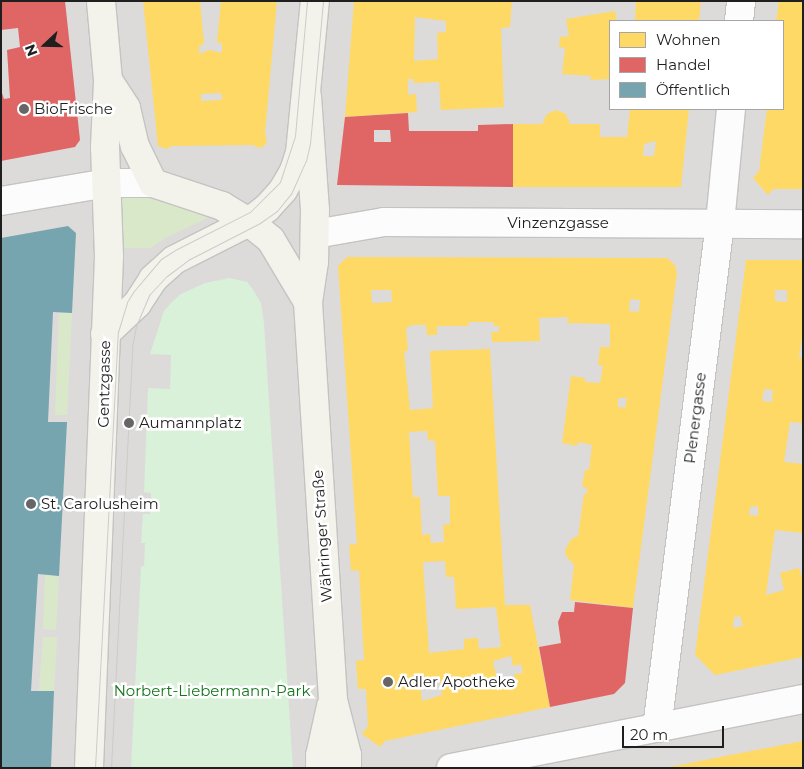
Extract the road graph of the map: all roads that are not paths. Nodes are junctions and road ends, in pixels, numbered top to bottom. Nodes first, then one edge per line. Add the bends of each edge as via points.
1 (101, 1) edge
2 (315, 1) edge
3 (741, 1) edge
4 (739, 20) edge
5 (108, 80) junction
6 (307, 96) junction
7 (731, 110) edge
8 (107, 183) junction
9 (153, 183) junction
10 (1, 201) edge
11 (249, 222) junction
12 (720, 223) junction
13 (803, 224) edge
14 (315, 234) junction
15 (308, 302) junction
16 (105, 334) junction
17 (803, 699) edge
18 (333, 700) junction
19 (657, 728) junction
20 (89, 768) edge
21 (320, 768) edge
22 (347, 768) edge
23 (451, 768) edge

1 - 5 main road, Gentzgasse
2 - 6 main road, Währinger Straße
3 - 4 street
5 - 8 main road, Gentzgasse
5 - 9 main road via 126,108 135,146
6 - 11 main road, Währinger Straße via 300,153 294,171 279,197
6 - 14 main road, Währinger Straße
7 - 12 street, Plenergasse
8 - 9 street
8 - 10 street
8 - 16 main road, Gentzgasse via 109,256
9 - 11 main road via 222,206
11 - 15 main road, Währinger Straße via 271,240
11 - 16 main road via 174,260
12 - 13 street, Vinzenzgasse
12 - 14 street, Vinzenzgasse via 384,222
12 - 19 street, Plenergasse
14 - 15 main road, Währinger Straße
15 - 18 main road, Währinger Straße
16 - 20 main road, Gentzgasse
17 - 19 street
18 - 21 main road
18 - 22 main road, Währinger Straße
19 - 23 street

